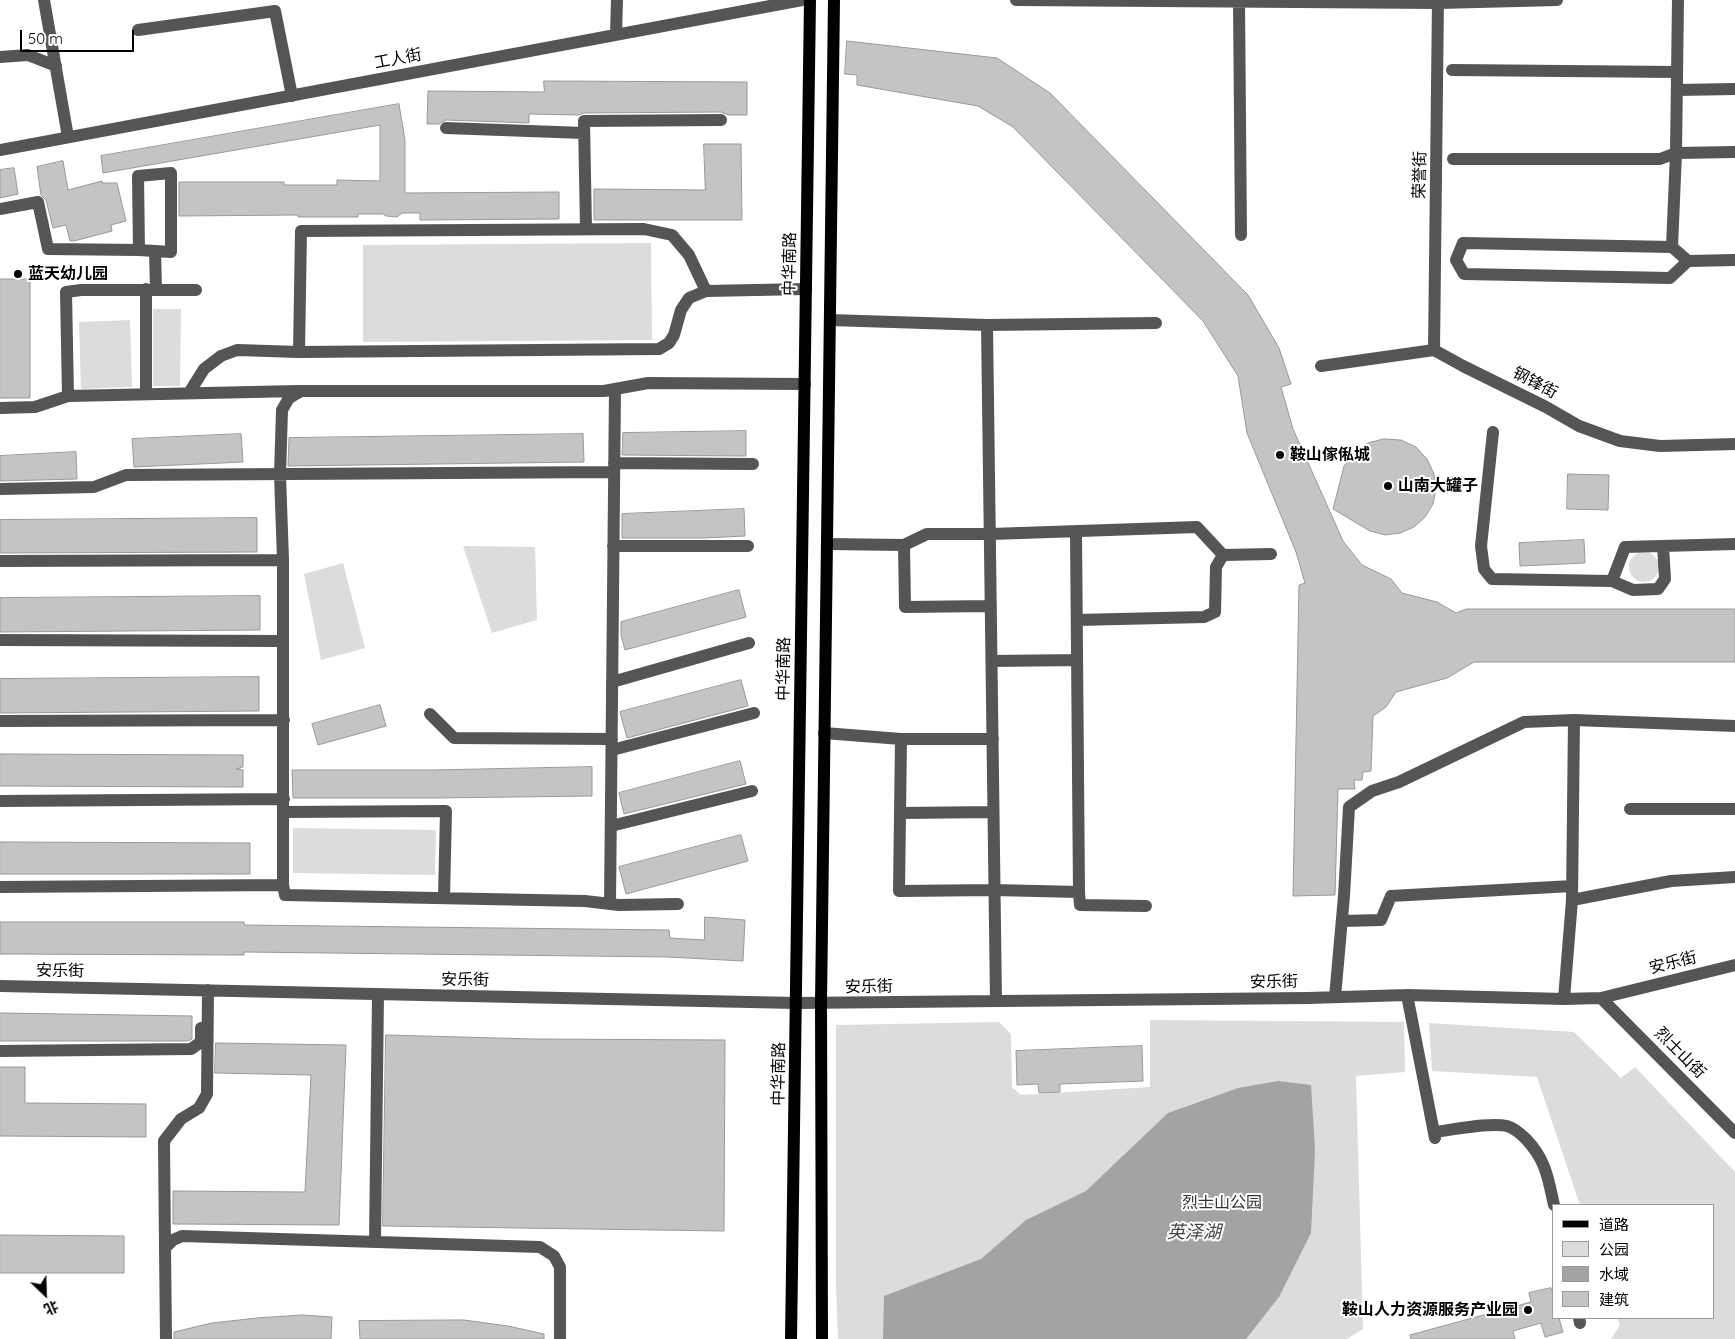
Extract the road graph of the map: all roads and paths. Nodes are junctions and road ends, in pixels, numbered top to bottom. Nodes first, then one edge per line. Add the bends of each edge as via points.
1 (44, 0) edge
2 (617, 0) edge
3 (802, 0) edge
4 (810, 0) edge
5 (834, 0) edge
6 (1016, 0) edge
7 (1557, 0) edge
8 (1678, 0) edge
9 (1438, 1) edge
10 (1239, 2) junction
11 (138, 30) dead end
12 (616, 35) junction
13 (0, 57) edge
14 (56, 66) junction
15 (1452, 70) dead end
16 (1677, 72) junction
17 (1735, 89) edge
18 (1677, 90) junction
19 (292, 96) junction
20 (721, 120) dead end
21 (446, 128) dead end
22 (584, 133) junction
23 (68, 138) junction
24 (0, 150) edge
25 (1735, 152) edge
26 (1676, 154) junction
27 (1453, 159) dead end
28 (0, 209) edge
29 (586, 229) junction
30 (1241, 235) dead end
31 (1672, 246) junction
32 (139, 250) junction
33 (155, 252) junction
34 (1688, 260) junction
35 (1735, 260) edge
36 (151, 289) junction
37 (806, 289) junction
38 (196, 290) dead end
39 (706, 292) junction
40 (830, 320) junction
41 (1156, 323) dead end
42 (988, 325) junction
43 (1434, 350) junction
44 (299, 352) junction
45 (1322, 366) dead end
46 (804, 384) junction
47 (615, 389) junction
48 (301, 390) junction
49 (260, 392) junction
50 (188, 393) junction
51 (146, 394) junction
52 (68, 396) junction
53 (0, 408) edge
54 (282, 410) junction
55 (1494, 432) dead end
56 (1735, 444) edge
57 (753, 464) dead end
58 (614, 467) junction
59 (280, 475) junction
60 (0, 489) edge
61 (1076, 531) junction
62 (991, 534) junction
63 (827, 544) junction
64 (1735, 544) edge
65 (904, 545) junction
66 (613, 546) junction
67 (748, 546) dead end
68 (1663, 546) junction
69 (1271, 554) dead end
70 (1223, 555) junction
71 (283, 560) junction
72 (0, 561) edge
73 (1612, 581) junction
74 (991, 606) junction
75 (1077, 620) junction
76 (0, 640) edge
77 (283, 641) junction
78 (749, 643) dead end
79 (1077, 660) junction
80 (992, 661) junction
81 (612, 682) junction
82 (754, 713) dead end
83 (430, 714) dead end
84 (284, 720) junction
85 (1574, 720) junction
86 (0, 721) edge
87 (1735, 726) edge
88 (824, 733) junction
89 (901, 739) junction
90 (993, 739) junction
91 (612, 744) junction
92 (752, 791) dead end
93 (284, 799) junction
94 (0, 801) edge
95 (1630, 809) dead end
96 (1735, 809) edge
97 (284, 812) junction
98 (994, 812) junction
99 (900, 813) junction
100 (611, 826) junction
101 (1735, 877) edge
102 (283, 885) junction
103 (0, 886) edge
104 (1572, 886) junction
105 (994, 890) junction
106 (1079, 892) junction
107 (444, 898) junction
108 (1572, 900) junction
109 (610, 904) junction
110 (678, 904) dead end
111 (1146, 906) dead end
112 (1342, 921) junction
113 (1735, 965) edge
114 (0, 986) edge
115 (205, 990) junction
116 (378, 994) junction
117 (1407, 996) junction
118 (1335, 997) junction
119 (1601, 998) junction
120 (1564, 999) junction
121 (996, 1001) junction
122 (796, 1003) junction
123 (821, 1003) junction
124 (0, 1051) edge
125 (1735, 1133) edge
126 (1554, 1204) edge
127 (375, 1242) junction
128 (165, 1248) junction
129 (166, 1339) edge
130 (560, 1339) edge
131 (791, 1339) edge
132 (822, 1339) edge

1 - 14 street
2 - 12 street
3 - 12 street, 工人街
4 - 37 main road, 中华南路
5 - 40 main road
6 - 10 street
7 - 9 street
8 - 16 street
9 - 10 street
9 - 43 street, 荣誉街
10 - 30 street
11 - 19 street via 275,11
12 - 19 street, 工人街
13 - 14 street via 28,55
14 - 23 street
15 - 16 street
16 - 18 street
17 - 18 street
18 - 26 street
19 - 23 street, 工人街
20 - 22 street via 584,121
21 - 22 street
22 - 29 street
23 - 24 street, 工人街
25 - 26 street
26 - 27 street via 1660,159
26 - 31 street
28 - 32 street via 38,202 48,249
29 - 39 street via 644,229 672,235 689,255
29 - 44 street via 301,231
31 - 34 street
31 - 34 street via 1463,243 1456,260 1464,274 1670,278
32 - 33 street
32 - 33 street via 138,176 171,173 171,252
33 - 36 street
34 - 35 street
36 - 38 street
36 - 51 street
36 - 52 street via 66,292
37 - 39 street
37 - 46 main road, 中华南路
39 - 44 street via 689,298 681,310 670,343 659,349
40 - 42 street
40 - 63 main road
41 - 42 street
42 - 62 street
43 - 45 street
43 - 56 street, 钢锋街 via 1579,426 1620,441 1660,446
44 - 50 street via 237,350 221,356 204,369
46 - 47 street via 648,383
46 - 122 main road, 中华南路
47 - 48 street
47 - 58 street
48 - 49 street
48 - 54 street via 288,398
49 - 50 street
49 - 54 street
50 - 51 street
51 - 52 street
52 - 53 street via 35,407
54 - 59 street
55 - 73 street via 1481,546 1484,569 1492,579
57 - 58 street
58 - 59 street
58 - 66 street
59 - 60 street via 126,475 94,487
59 - 71 street
61 - 62 street
61 - 70 street via 1197,526
61 - 75 street
62 - 65 street via 926,534
62 - 74 street
63 - 65 street
63 - 88 main road
64 - 68 street
65 - 74 street via 905,607
66 - 67 street
66 - 81 street
68 - 73 street via 1625,547
68 - 73 street via 1665,579 1658,589 1633,590
69 - 70 street
70 - 75 street via 1216,566 1215,612 1204,617
71 - 72 street
71 - 77 street
74 - 80 street
75 - 79 street
76 - 77 street
77 - 84 street
78 - 81 street
79 - 80 street
79 - 106 street
80 - 90 street
81 - 91 street
82 - 91 street
83 - 91 street via 454,738
84 - 86 street
84 - 93 street
85 - 87 street
85 - 104 street
85 - 112 street via 1524,722 1399,782 1372,790 1348,807
88 - 89 street
88 - 123 main road
89 - 90 street
89 - 99 street
90 - 98 street
91 - 100 street
92 - 100 street
93 - 94 street
93 - 97 street
95 - 96 street
97 - 102 street
97 - 107 street via 446,811
98 - 99 street
98 - 105 street
99 - 105 street via 899,891
100 - 109 street
101 - 108 street via 1671,880
102 - 103 street
102 - 107 street via 285,895
104 - 108 street
104 - 112 street via 1391,896 1381,920
105 - 106 street
105 - 121 street
106 - 111 street via 1080,905
107 - 109 street
108 - 120 street
109 - 110 street
112 - 118 street
113 - 119 street, 安乐街
114 - 115 street, 安乐街
115 - 116 street, 安乐街
115 - 124 street via 201,1042 191,1049
115 - 128 street via 206,1094 199,1108 181,1119 164,1141
116 - 122 street, 安乐街
116 - 127 street
117 - 118 street, 安乐街
117 - 120 street, 安乐街
117 - 126 street via 1434,1135 1497,1125 1522,1134 1546,1168
118 - 121 street, 安乐街
119 - 120 street, 安乐街
119 - 125 street, 烈士山街
121 - 123 street, 安乐街
122 - 123 street, 安乐街
122 - 131 main road, 中华南路
123 - 132 main road
127 - 128 street via 182,1236
127 - 130 street via 540,1247 554,1256 560,1267
128 - 129 street

